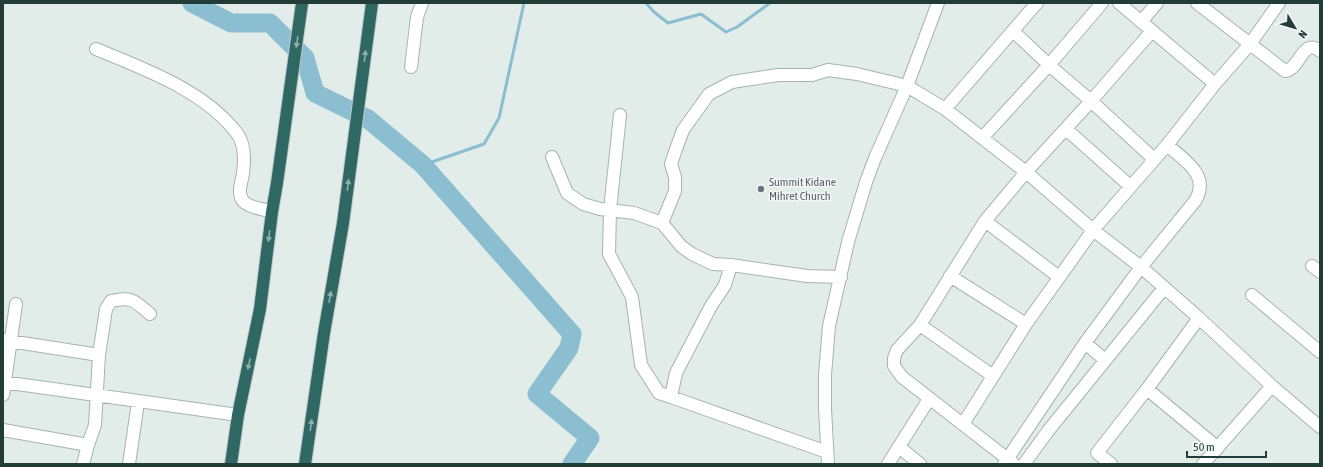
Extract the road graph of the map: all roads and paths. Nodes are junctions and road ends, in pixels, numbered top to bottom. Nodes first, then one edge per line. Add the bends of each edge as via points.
1 (302, 3) edge
2 (372, 3) edge
3 (422, 3) edge
4 (938, 3) edge
5 (1037, 3) edge
6 (1102, 3) edge
7 (1119, 3) edge
8 (1157, 3) edge
9 (1197, 3) edge
10 (1279, 3) edge
11 (1141, 22) junction
12 (1013, 31) junction
13 (1152, 31) junction
14 (1250, 44) junction
15 (96, 49) dead end
16 (1320, 51) edge
17 (1049, 65) junction
18 (411, 67) dead end
19 (1215, 84) junction
20 (907, 86) junction
21 (1091, 101) junction
22 (945, 110) junction
23 (620, 115) dead end
24 (1066, 129) junction
25 (982, 138) junction
26 (1167, 145) junction
27 (552, 157) dead end
28 (1154, 159) junction
29 (1026, 172) junction
30 (1130, 186) junction
31 (610, 210) junction
32 (272, 212) junction
33 (984, 221) junction
34 (662, 223) junction
35 (1093, 230) junction
36 (731, 265) junction
37 (1141, 268) junction
38 (950, 276) junction
39 (841, 277) junction
40 (1059, 277) junction
41 (1164, 288) junction
42 (1252, 296) dead end
43 (16, 304) dead end
44 (150, 314) dead end
45 (1199, 318) junction
46 (1026, 324) junction
47 (920, 325) junction
48 (7, 341) edge
49 (1085, 343) junction
50 (1320, 352) edge
51 (99, 355) junction
52 (1105, 360) junction
53 (993, 376) junction
54 (4, 382) edge
55 (1272, 386) junction
56 (1147, 389) junction
57 (96, 394) junction
58 (3, 395) edge
59 (671, 397) junction
60 (930, 399) junction
61 (138, 402) junction
62 (238, 415) junction
63 (963, 424) junction
64 (1320, 427) edge
65 (3, 430) edge
66 (88, 445) junction
67 (899, 447) junction
68 (1218, 448) junction
69 (828, 458) edge
70 (1009, 462) edge
71 (83, 464) edge
72 (129, 464) edge
73 (231, 464) edge
74 (305, 464) edge
75 (888, 464) edge
76 (920, 464) edge
77 (1024, 464) edge
78 (1111, 464) edge
79 (1203, 464) edge

1 -> 32 highway
74 -> 2 highway via 343,223
3 - 18 street via 417,17
4 - 20 street
5 - 12 street
6 - 17 street
7 - 11 street
8 - 11 street
9 - 14 street
10 - 14 street
11 - 13 street
12 - 17 street
12 - 22 street
13 - 19 street
13 - 21 street
14 - 16 street via 1285,71 1293,68 1307,49 1312,47
14 - 19 street
15 - 32 street via 165,78 202,100 223,119 241,140 244,157 241,199 245,203
17 - 21 street
17 - 25 street
19 - 26 street
20 - 22 street
20 - 34 street via 828,70 812,75 778,75 732,82 709,94 683,130 674,152 671,164 675,177 675,191
20 - 39 street via 866,182
21 - 24 street
21 - 28 street
22 - 25 street
23 - 31 street
24 - 29 street
24 - 30 street
25 - 29 street
26 - 28 street
26 - 37 street via 1198,174 1200,194
27 - 31 street via 567,193 584,204
28 - 30 street
29 - 33 street
29 - 35 street
30 - 35 street
31 - 34 street via 634,213
31 - 59 street via 609,254 632,297 641,365 659,393
32 -> 62 highway via 260,309
33 - 38 street
33 - 40 street
34 - 36 street via 681,246 692,254 713,264
35 - 37 street
35 - 40 street
36 - 39 street via 807,276
36 - 59 street via 725,285 711,306 676,373
37 - 41 street
37 - 49 street
38 - 46 street
38 - 47 street
39 - 69 street via 829,326 825,375
40 - 46 street
41 - 45 street
41 - 52 street
42 - 50 street
43 - 48 street
44 - 51 street via 132,299 112,301 106,309
45 - 55 street
45 - 56 street
46 - 53 street
47 - 53 street
47 - 60 street via 897,350 894,366 902,377
48 - 51 street
48 - 54 street
49 - 52 street
49 - 70 street
51 - 57 street
52 - 77 street
53 - 63 street
54 - 57 street
54 - 58 street
55 - 64 street
55 - 68 street
56 - 68 street
56 - 78 street via 1097,453
57 - 61 street
57 - 66 street via 95,425
59 - 69 street
60 - 63 street
60 - 67 street
61 - 62 street
61 - 72 street
62 - 73 highway
63 - 70 street
65 - 66 street
66 - 71 street
67 - 75 street
67 - 76 street
68 - 79 street

